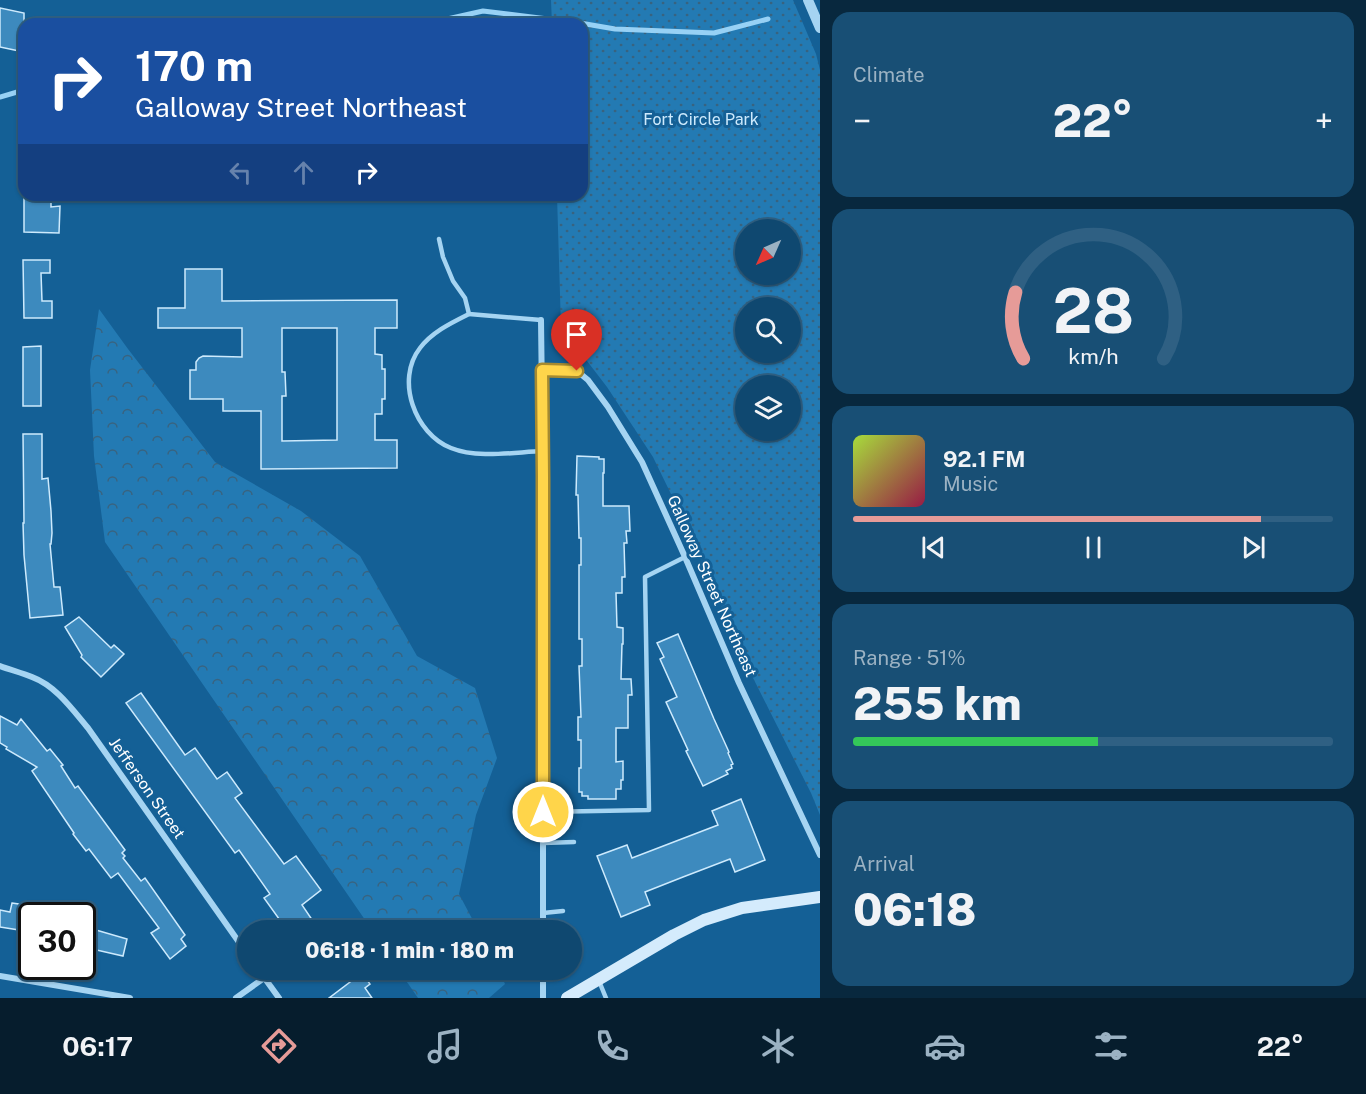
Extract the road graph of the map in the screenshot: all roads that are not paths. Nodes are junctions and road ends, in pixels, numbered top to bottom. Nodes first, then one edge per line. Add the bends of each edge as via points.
1 (808, 0) edge
2 (820, 28) edge
3 (439, 239) dead end
4 (469, 314) junction
5 (541, 320) joint
6 (542, 370) junction
7 (543, 451) junction
8 (685, 557) junction
9 (0, 666) edge
10 (543, 812) junction
11 (574, 842) dead end
12 (543, 843) junction
13 (820, 855) edge
14 (820, 897) edge
15 (563, 911) dead end
16 (543, 913) junction
17 (543, 920) edge
18 (237, 939) edge
19 (0, 976) edge
20 (598, 979) junction
21 (261, 980) edge
22 (266, 980) edge
23 (543, 980) edge
24 (130, 998) edge
25 (236, 998) edge
26 (279, 998) edge
27 (543, 998) edge
28 (567, 998) edge
29 (606, 998) edge

1 - 2 street
3 - 4 lane
4 - 5 lane
4 - 7 lane via 431,336 414,357 409,391 415,412 424,427 450,448 504,454
5 - 6 street
6 - 7 street
6 - 8 street, Galloway Street Northeast via 577,371 588,380 642,462
7 - 10 street
8 - 10 lane via 645,577 648,810
8 - 13 street, Galloway Street Northeast
9 - 18 street, Jefferson Street via 34,678 71,708
10 - 12 street
11 - 12 lane
12 - 16 street
14 - 20 main road via 719,915 689,927
15 - 16 lane
16 - 17 street
19 - 24 street
20 - 28 main road
20 - 29 lane
21 - 25 street
22 - 26 street
23 - 27 street

